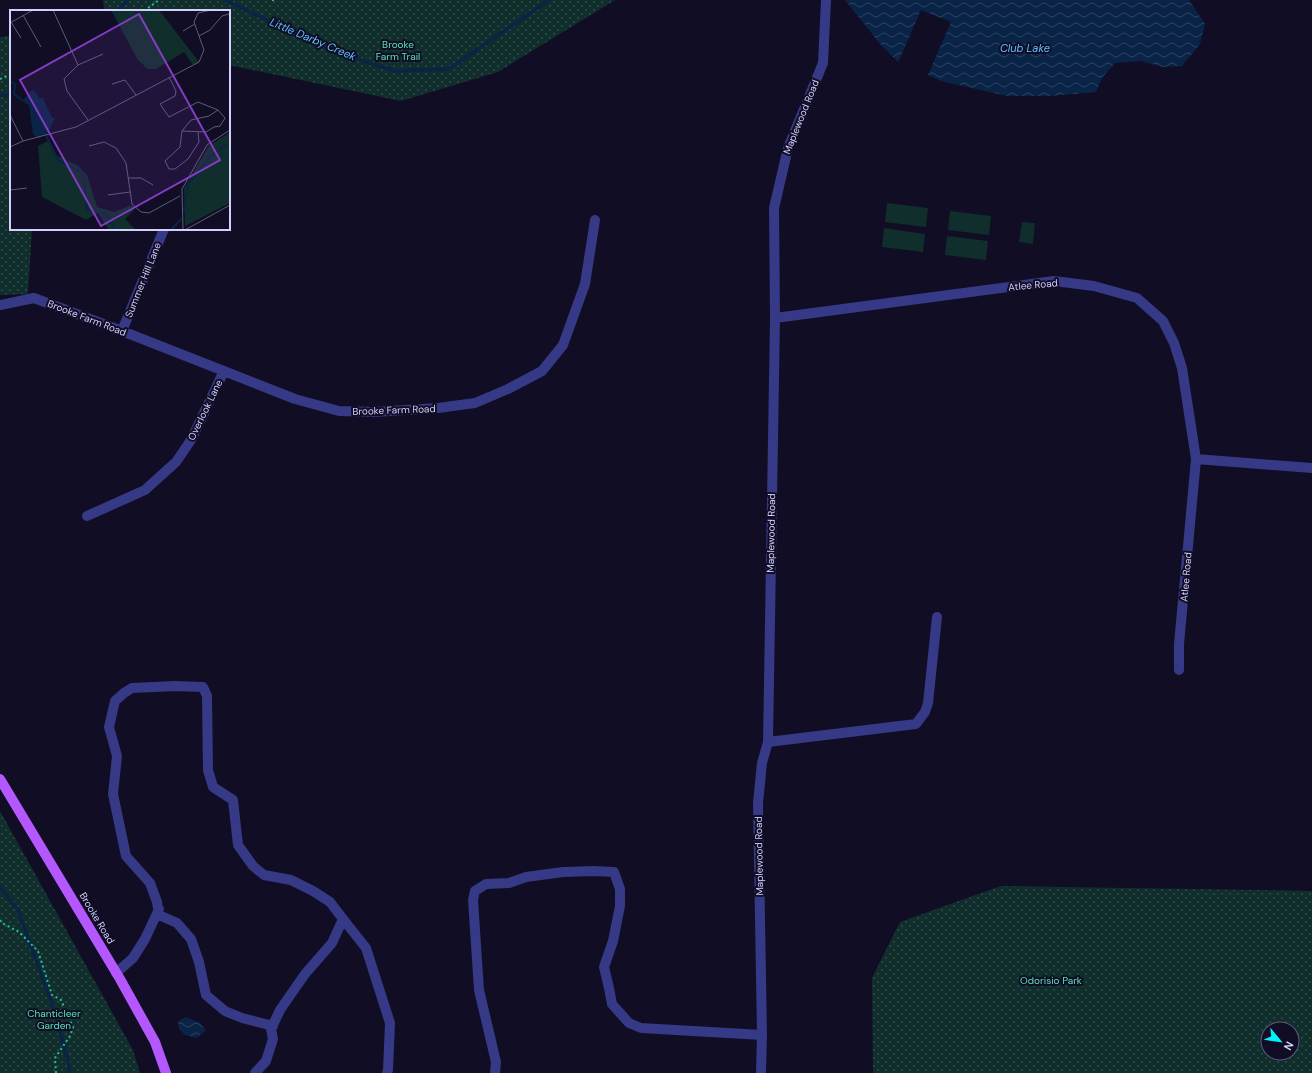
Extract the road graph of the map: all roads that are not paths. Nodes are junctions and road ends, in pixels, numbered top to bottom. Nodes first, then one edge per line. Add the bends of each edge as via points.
1 (826, 0) edge
2 (594, 220) dead end
3 (164, 230) edge
4 (0, 305) edge
5 (775, 318) junction
6 (122, 331) junction
7 (224, 371) junction
8 (1196, 460) junction
9 (1312, 468) edge
10 (87, 516) dead end
11 (937, 617) dead end
12 (1179, 670) dead end
13 (768, 742) junction
14 (0, 779) edge
15 (158, 909) junction
16 (343, 919) junction
17 (116, 973) junction
18 (272, 1026) junction
19 (762, 1036) junction
20 (166, 1073) edge
21 (255, 1073) edge
22 (387, 1073) edge
23 (495, 1073) edge
24 (761, 1073) edge

1 - 5 street, Maplewood Road via 823,63 788,148 774,208
2 - 7 street, Brooke Farm Road via 585,284 563,345 542,371 475,403 374,412 339,411 295,399
3 - 6 street, Summer Hill Lane
4 - 6 street, Brooke Farm Road via 34,298
5 - 8 street, Atlee Road via 1054,281 1094,286 1137,298 1163,321 1174,343 1182,368
5 - 13 street, Maplewood Road
6 - 7 street, Brooke Farm Road
7 - 10 street, Overlook Lane via 191,440 176,462 145,490
8 - 9 street
8 - 12 street, Atlee Road via 1179,644
11 - 13 street via 928,703 916,724
13 - 19 street, Maplewood Road via 762,763 758,803
14 - 17 main road, Brooke Road
15 - 16 street via 150,883 126,856 114,794 117,756 109,727 115,701 132,688 203,687 207,696 208,770 213,787 233,800 238,845 253,866 264,875 292,880 330,902
15 - 17 street via 145,939 133,958
15 - 18 street via 159,915 177,923 191,939 206,995 224,1010
16 - 18 street via 332,943 305,974
16 - 22 street via 366,948 390,1023
17 - 20 main road, Brooke Road via 155,1042
18 - 21 street via 273,1039 266,1061
19 - 23 street via 641,1028 629,1023 612,1004 604,967 613,942 620,906 620,889 614,872 563,872 526,877 509,883 486,884 475,891 473,900 479,990 496,1062
19 - 24 street, Maplewood Road

